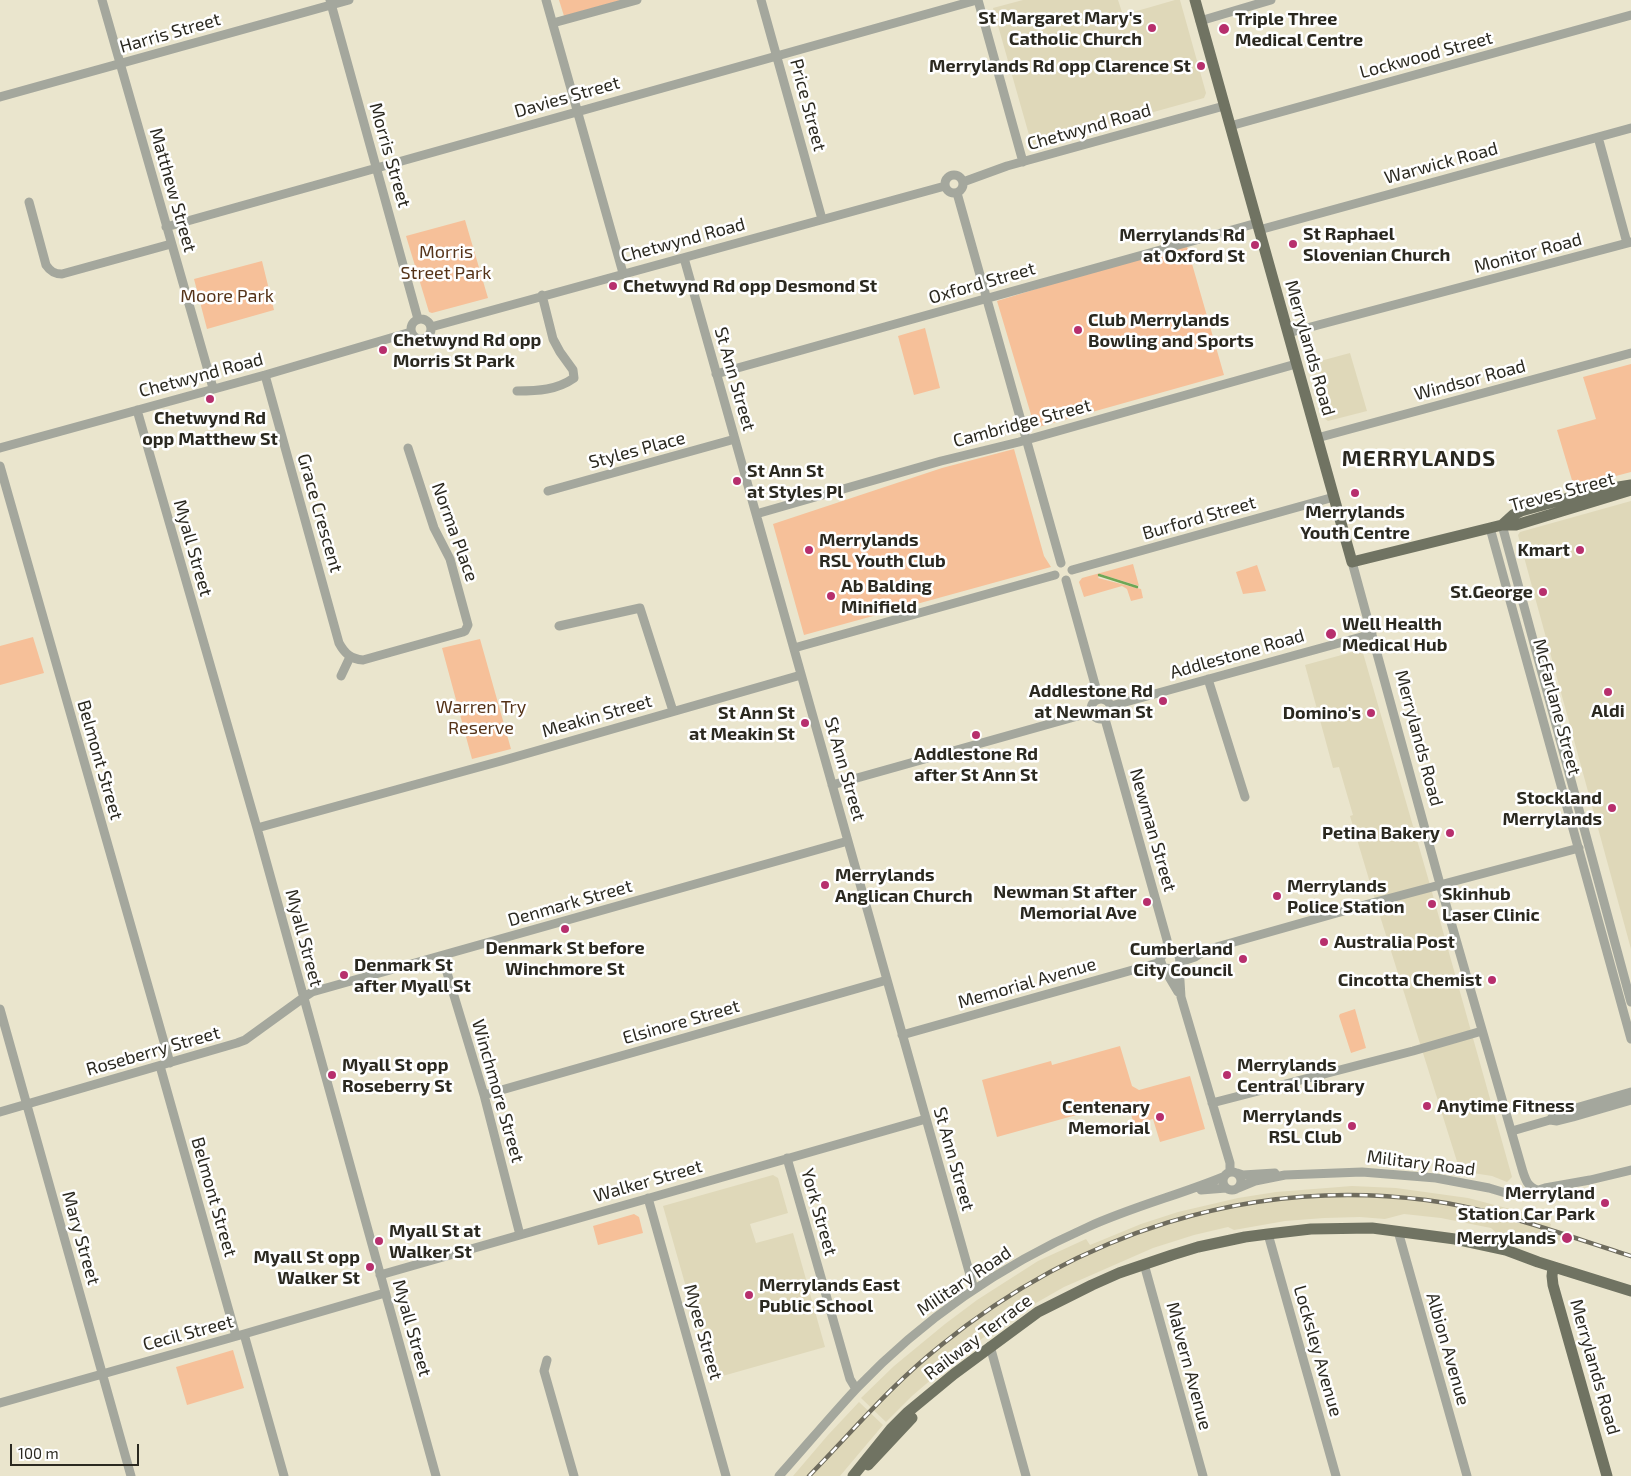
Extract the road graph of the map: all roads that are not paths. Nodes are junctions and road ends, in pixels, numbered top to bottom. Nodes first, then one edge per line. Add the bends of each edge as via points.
1 (102, 0) edge
2 (349, 0) edge
3 (546, 0) edge
4 (637, 0) edge
5 (761, 0) edge
6 (977, 0) edge
7 (1194, 0) edge
8 (1271, 0) edge
9 (330, 2) edge
10 (1631, 15) edge
11 (1200, 21) junction
12 (553, 23) junction
13 (778, 56) junction
14 (120, 64) junction
15 (0, 97) edge
16 (1224, 106) junction
17 (578, 111) junction
18 (1230, 126) junction
19 (1631, 128) edge
20 (1598, 137) junction
21 (1022, 162) junction
22 (377, 168) junction
23 (963, 182) junction
24 (945, 186) junction
25 (956, 193) junction
26 (29, 202) dead end
27 (822, 219) junction
28 (1258, 226) junction
29 (166, 227) junction
30 (1629, 242) edge
31 (171, 244) junction
32 (684, 258) junction
33 (623, 274) junction
34 (542, 295) junction
35 (986, 299) junction
36 (418, 319) junction
37 (431, 327) junction
38 (411, 332) junction
39 (1288, 333) junction
40 (1631, 353) edge
41 (1296, 364) junction
42 (716, 374) junction
43 (265, 375) junction
44 (213, 388) junction
45 (518, 391) dead end
46 (136, 410) junction
47 (1317, 438) junction
48 (736, 439) junction
49 (1026, 439) junction
50 (0, 448) edge
51 (408, 448) dead end
52 (0, 466) edge
53 (1631, 484) edge
54 (1631, 490) edge
55 (548, 492) dead end
56 (1334, 497) junction
57 (756, 514) junction
58 (1502, 525) junction
59 (1490, 528) junction
60 (1352, 562) junction
61 (1061, 563) junction
62 (1072, 570) junction
63 (1055, 575) junction
64 (1066, 580) junction
65 (559, 626) dead end
66 (1372, 634) junction
67 (794, 648) junction
68 (350, 657) junction
69 (801, 675) junction
70 (341, 676) dead end
71 (1208, 679) junction
72 (1099, 699) junction
73 (1111, 706) junction
74 (673, 711) junction
75 (1092, 712) junction
76 (1105, 719) junction
77 (832, 785) junction
78 (1245, 797) dead end
79 (257, 828) junction
80 (848, 841) junction
81 (1579, 848) junction
82 (1440, 884) junction
83 (442, 956) junction
84 (1176, 957) junction
85 (1162, 965) junction
86 (887, 980) junction
87 (1181, 997) junction
88 (303, 998) junction
89 (1631, 1002) edge
90 (0, 1009) edge
91 (1482, 1031) junction
92 (902, 1035) junction
93 (1631, 1039) edge
94 (170, 1063) junction
95 (160, 1066) junction
96 (1631, 1092) edge
97 (484, 1095) junction
98 (1631, 1100) edge
99 (1212, 1103) junction
100 (27, 1105) junction
101 (0, 1112) edge
102 (926, 1119) junction
103 (1550, 1120) junction
104 (1512, 1131) junction
105 (787, 1158) junction
106 (1631, 1170) edge
107 (1230, 1174) junction
108 (1285, 1175) junction
109 (1226, 1188) junction
110 (1238, 1188) junction
111 (1538, 1190) junction
112 (1186, 1192) junction
113 (648, 1198) junction
114 (1398, 1232) junction
115 (1268, 1234) junction
116 (520, 1235) junction
117 (1144, 1264) junction
118 (1553, 1267) junction
119 (380, 1275) junction
120 (974, 1290) junction
121 (1631, 1291) edge
122 (385, 1293) junction
123 (240, 1335) junction
124 (990, 1346) junction
125 (547, 1360) dead end
126 (103, 1374) junction
127 (856, 1389) junction
128 (0, 1403) edge
129 (131, 1476) edge
130 (284, 1476) edge
131 (436, 1476) edge
132 (574, 1476) edge
133 (726, 1476) edge
134 (779, 1476) edge
135 (854, 1476) edge
136 (1026, 1476) edge
137 (1203, 1476) edge
138 (1336, 1476) edge
139 (1466, 1476) edge
140 (1607, 1476) edge

1 - 14 street, Matthew Street
2 - 9 street, Harris Street
3 - 12 street
4 - 12 street
5 - 13 street, Price Street
6 - 13 street, Davies Street
6 - 21 street
7 - 11 main road, Merrylands Road
8 - 11 street
9 - 14 street, Harris Street
9 - 22 street, Morris Street
10 - 18 street, Lockwood Street
11 - 16 main road, Merrylands Road
12 - 17 street
13 - 17 street, Davies Street
13 - 27 street, Price Street
14 - 15 street, Harris Street
14 - 29 street, Matthew Street
16 - 18 main road, Merrylands Road
16 - 21 street, Chetwynd Road
17 - 22 street, Davies Street
17 - 33 street
18 - 28 main road, Merrylands Road
19 - 20 street, Warwick Road
20 - 28 street, Warwick Road
20 - 30 street
21 - 23 street, Chetwynd Road
22 - 29 street, Davies Street
22 - 36 street, Morris Street
23 - 24 street via 956,176 950,176
23 - 25 street
24 - 25 street via 949,192
24 - 27 street, Chetwynd Road
25 - 35 street
26 - 31 street via 46,265 56,274
27 - 32 street, Chetwynd Road
28 - 35 street, Oxford Street
28 - 39 main road, Merrylands Road
29 - 31 street, Matthew Street
30 - 39 street, Monitor Road
31 - 44 street, Matthew Street
32 - 33 street, Chetwynd Road
32 - 42 street, St Ann Street
33 - 34 street, Chetwynd Road
34 - 37 street, Chetwynd Road
34 - 45 street via 553,339 573,370 574,378 553,388
35 - 42 street, Oxford Street
35 - 49 street
36 - 37 street via 425,320
36 - 38 street via 413,323
37 - 38 street via 428,337 422,340
38 - 43 street, Chetwynd Road
39 - 41 main road, Merrylands Road
40 - 47 street, Windsor Road
41 - 47 main road, Merrylands Road
41 - 49 street, Cambridge Street
42 - 48 street, St Ann Street
43 - 44 street, Chetwynd Road
43 - 68 street, Grace Crescent via 339,642
44 - 46 street, Chetwynd Road
46 - 50 street, Chetwynd Road
46 - 79 street, Myall Street
47 - 56 main road, Merrylands Road
48 - 55 street, Styles Place
48 - 57 street, St Ann Street
49 - 57 street, Cambridge Street
49 - 61 street
51 - 68 street, Norma Place via 434,528 450,559 467,628 463,632 363,660
52 - 94 street, Belmont Street
53 - 58 main road, Treves Street via 1594,490 1527,509
54 - 58 main road, Treves Street via 1516,525
56 - 60 main road, Merrylands Road
56 - 62 street, Burford Street
57 - 67 street, St Ann Street
58 - 59 main road, Treves Street
58 - 89 street, McFarlane Street
59 - 60 main road, Treves Street
59 - 81 street, McFarlane Street
60 - 66 street, Merrylands Road
61 - 62 street
61 - 63 street via 1055,569
62 - 64 street via 1072,575
63 - 64 street
63 - 67 street
64 - 72 street
65 - 74 street via 640,608
66 - 71 street, Addlestone Road
66 - 82 street, Merrylands Road
67 - 69 street, St Ann Street
68 - 70 street
69 - 74 street, Meakin Street
69 - 77 street, St Ann Street
71 - 73 street, Addlestone Road
71 - 78 street
72 - 73 street via 1106,699
72 - 75 street via 1094,702
73 - 76 street via 1111,712
74 - 79 street, Meakin Street
75 - 76 street via 1095,717
75 - 77 street
76 - 84 street, Newman Street via 1167,940
77 - 80 street, St Ann Street
79 - 88 street, Myall Street
80 - 83 street, Denmark Street
80 - 86 street, St Ann Street
81 - 82 street
81 - 93 street, McFarlane Street
82 - 84 street via 1206,950 1195,957
82 - 91 street, Merrylands Road
83 - 88 street, Denmark Street via 312,992
83 - 97 street, Winchmore Street
84 - 85 street, Memorial Avenue via 1174,969
84 - 85 street via 1163,953
84 - 87 street, Newman Street
85 - 87 street, Newman Street
85 - 92 street, Memorial Avenue
86 - 92 street, St Ann Street
86 - 97 street, Elsinore Street
87 - 99 street, Newman Street
88 - 94 street, Roseberry Street via 245,1040
88 - 119 street, Myall Street
90 - 100 street, Mary Street
91 - 99 street
91 - 104 street, Merrylands Road
92 - 102 street, St Ann Street
94 - 95 street, Roseberry Street
95 - 100 street, Roseberry Street
95 - 123 street, Belmont Street
96 - 103 street via 1555,1114
97 - 116 street, Winchmore Street
98 - 103 street via 1557,1121
99 - 107 street, Newman Street via 1230,1163
100 - 101 street, Roseberry Street
100 - 126 street, Mary Street
102 - 105 street, Walker Street
102 - 120 street, St Ann Street
103 - 104 street
104 - 111 street, Merrylands Road via 1525,1179
105 - 113 street, Walker Street
105 - 127 street, York Street via 850,1379
106 - 111 street
107 - 108 street, Military Road via 1271,1172
107 - 109 street via 1223,1183
107 - 110 street via 1241,1180
107 - 112 street, Military Road
108 - 110 street, Military Road via 1255,1180
108 - 111 street, Military Road via 1390,1173 1436,1178 1509,1194 1523,1195
109 - 110 street
109 - 112 street, Military Road
112 - 120 street, Military Road via 1088,1227 1039,1251
113 - 116 street, Walker Street
113 - 133 street, Myee Street
114 - 115 main road, Railway Terrace via 1336,1228
114 - 118 main road, Railway Terrace via 1506,1250
114 - 139 street, Albion Avenue
115 - 117 main road, Railway Terrace via 1198,1247
115 - 138 street, Locksley Avenue
116 - 119 street, Walker Street
117 - 124 main road, Railway Terrace via 1045,1308
117 - 137 street, Malvern Avenue
118 - 121 main road, Railway Terrace
118 - 140 main road, Merrylands Road via 1553,1285
119 - 122 street, Myall Street
120 - 127 street, Military Road via 893,1353
122 - 123 street, Cecil Street
122 - 131 street, Myall Street
123 - 126 street, Cecil Street
123 - 130 street, Belmont Street
124 - 135 main road, Railway Terrace via 891,1429
124 - 136 street
125 - 132 street via 544,1371
126 - 128 street, Cecil Street
126 - 129 street, Mary Street
127 - 134 street, Military Road

